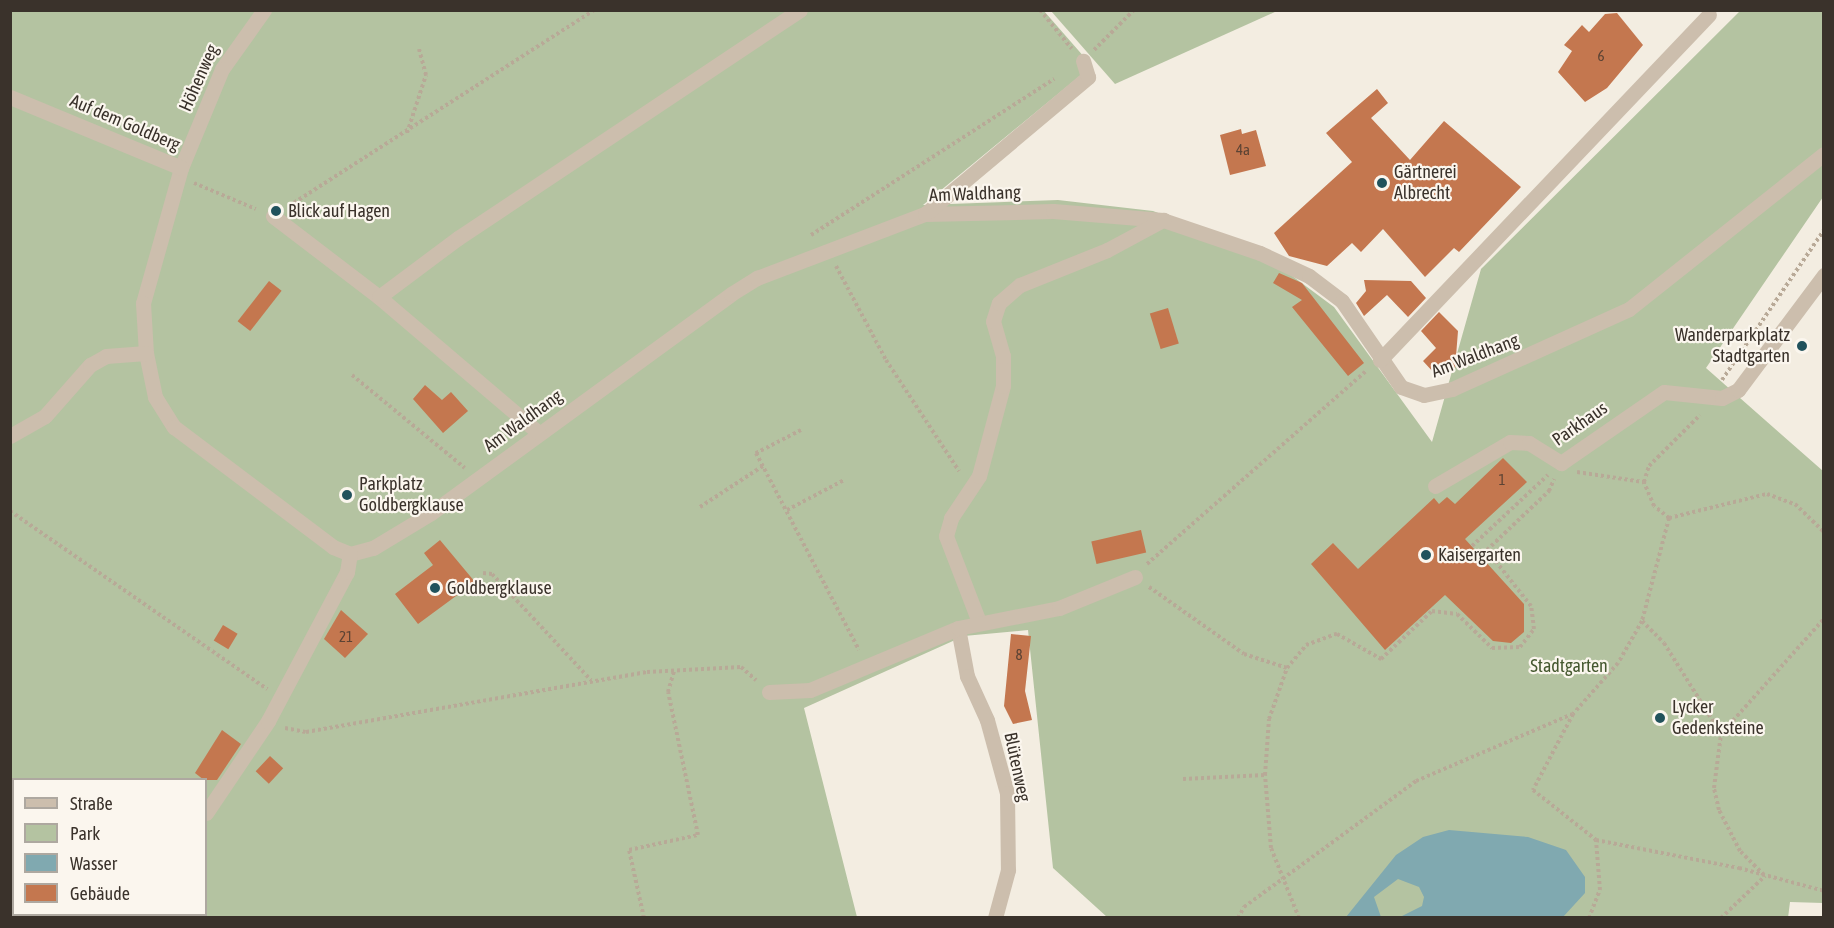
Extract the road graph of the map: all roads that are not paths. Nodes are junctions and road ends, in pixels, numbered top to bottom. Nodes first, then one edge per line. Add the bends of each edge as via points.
1 (264, 10) edge
2 (800, 10) edge
3 (1709, 15) dead end
4 (1083, 61) road end
5 (10, 97) edge
6 (1824, 154) edge
7 (180, 173) junction
8 (925, 213) junction
9 (273, 216) road end
10 (1163, 220) junction
11 (1824, 275) edge
12 (379, 297) junction
13 (146, 353) junction
14 (1380, 360) junction
15 (539, 433) junction
16 (10, 436) edge
17 (1435, 486) dead end
18 (350, 554) junction
19 (1135, 577) road end
20 (979, 622) junction
21 (958, 628) junction
22 (769, 692) road end
23 (207, 811) edge
24 (995, 918) edge

1 - 7 street, Höhenweg via 222,69
2 - 12 street via 458,238
3 - 14 street
4 - 8 street via 1088,77
5 - 7 street, Auf dem Goldberg
6 - 14 street, Am Waldhang via 1671,279 1587,332 1452,389 1424,395 1401,387
7 - 13 street, Auf dem Goldberg via 143,303
8 - 10 street, Am Waldhang via 1053,211
8 - 15 street, Am Waldhang via 731,294
9 - 12 street
10 - 14 street, Am Waldhang via 1309,276 1342,301
10 - 20 street via 1107,250 1020,285 999,303 993,321 1003,356 1003,386 979,476 951,518 946,536
11 - 17 street, Parkhaus via 1747,379 1722,398 1664,392 1560,463 1529,443 1510,442
12 - 15 street
13 - 16 street via 106,356 90,365 45,416
13 - 18 street, Auf dem Goldberg via 156,397 174,427 333,548
15 - 18 street, Am Waldhang via 380,545
18 - 23 street via 347,572 267,721
19 - 20 street via 1059,608
20 - 21 street
21 - 22 street via 810,690
21 - 24 street, Blütenweg via 967,676 987,720 1007,793 1008,870

